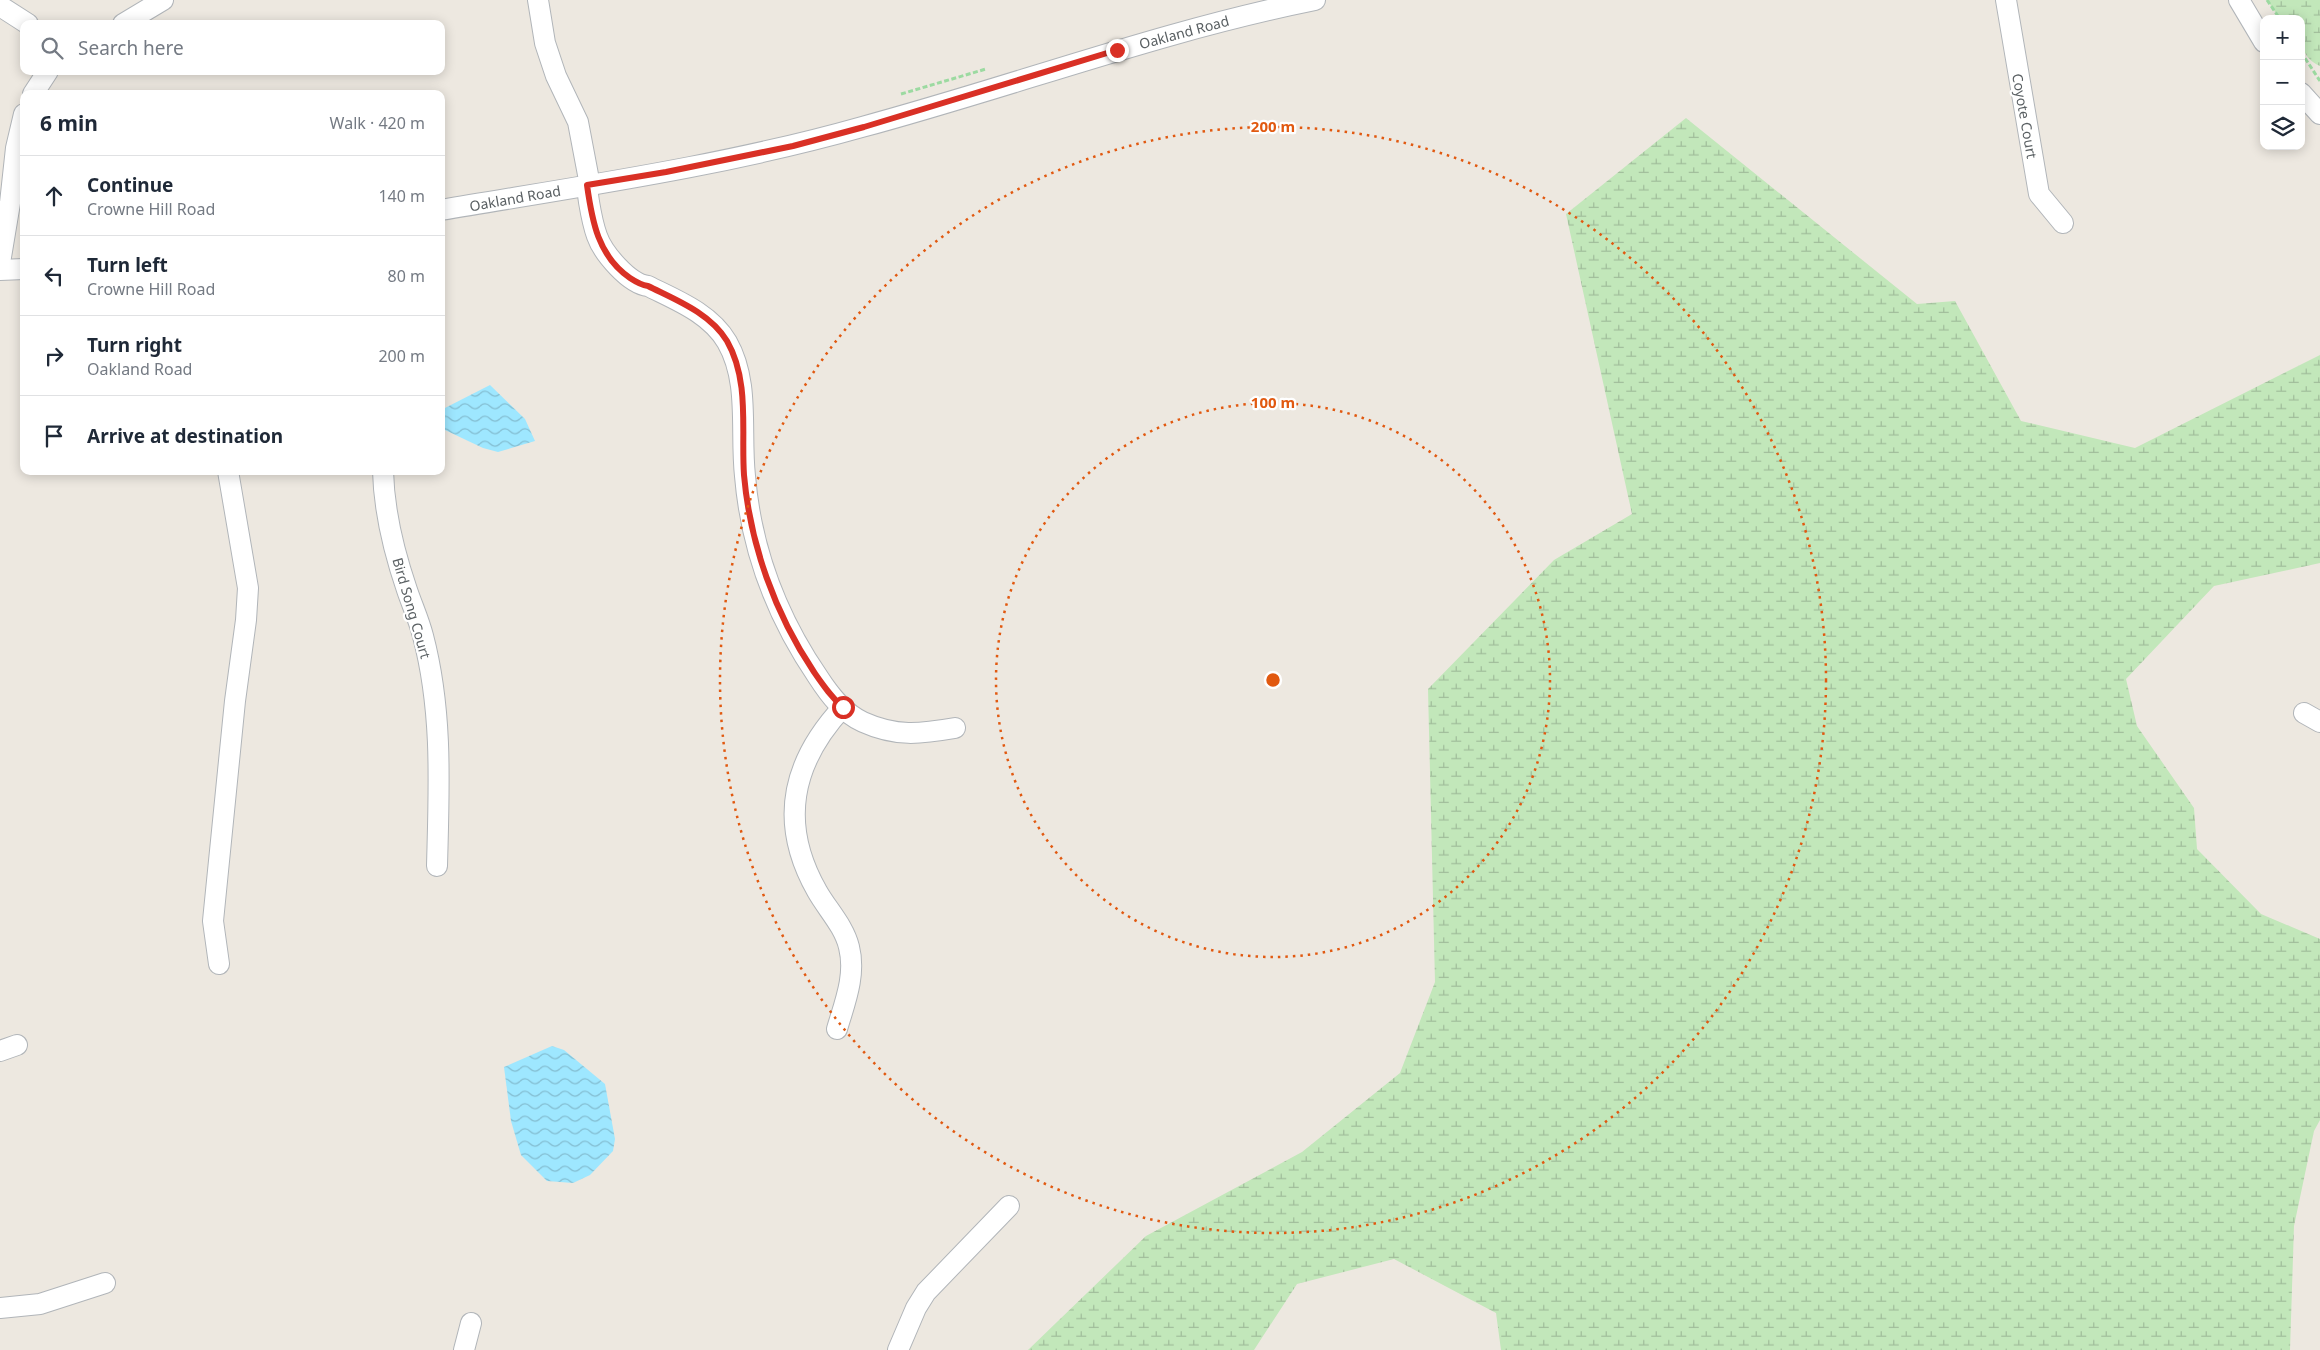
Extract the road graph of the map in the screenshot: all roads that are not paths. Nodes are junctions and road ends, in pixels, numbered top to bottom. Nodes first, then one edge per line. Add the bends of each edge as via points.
1 (163, 0) edge
2 (538, 0) edge
3 (1315, 0) edge
4 (2006, 0) edge
5 (2239, 0) edge
6 (1276, 4) edge
7 (0, 6) edge
8 (22, 20) edge
9 (130, 20) edge
10 (2260, 35) edge
11 (45, 75) edge
12 (36, 90) edge
13 (2305, 97) edge
14 (2320, 114) edge
15 (20, 131) edge
16 (587, 185) junction
17 (445, 209) edge
18 (2063, 223) dead end
19 (0, 263) edge
20 (20, 269) edge
21 (0, 270) edge
22 (229, 475) edge
23 (384, 475) edge
24 (843, 707) junction
25 (955, 728) dead end
26 (437, 866) dead end
27 (219, 964) dead end
28 (837, 1028) dead end
29 (1009, 1206) dead end
30 (105, 1284) dead end
31 (0, 1308) edge
32 (471, 1323) dead end
33 (464, 1350) edge
34 (898, 1350) edge

1 - 9 street
2 - 16 street via 556,76 578,122 589,180
3 - 6 street, Oakland Road
4 - 18 street, Coyote Court via 2038,194
5 - 10 street
6 - 16 street, Oakland Road via 793,146
7 - 8 street
11 - 12 street
13 - 14 street
15 - 19 street
16 - 17 street, Oakland Road
16 - 24 street via 598,238 619,268 642,285 708,319 727,341 738,366 742,394 744,475 754,537 774,598 788,626 812,668
20 - 21 street
22 - 27 street via 248,588 213,921
23 - 26 street, Bird Song Court via 392,539 423,635 437,703 440,768
24 - 25 street via 861,721 882,730 904,734
24 - 28 street via 813,744 801,773 794,804 796,836 803,865 849,946 850,984
29 - 34 street via 926,1292
30 - 31 street via 40,1304
32 - 33 street

